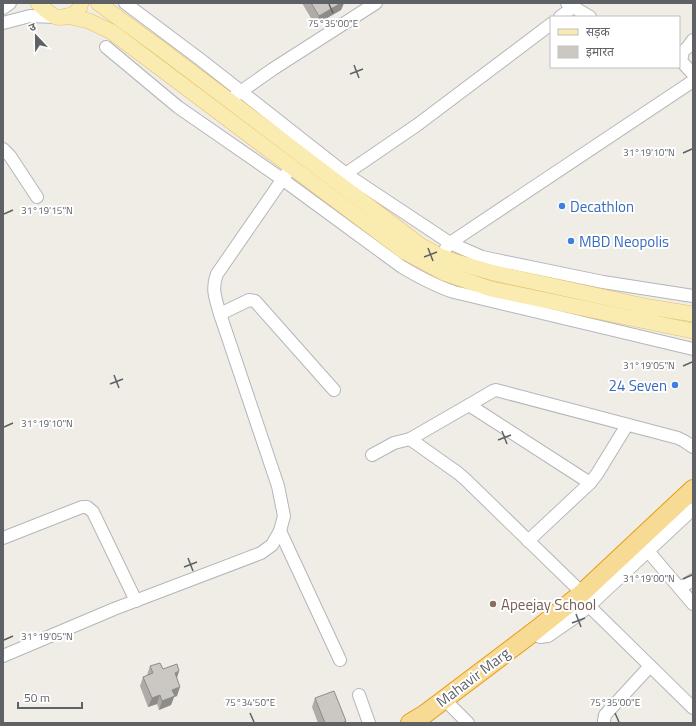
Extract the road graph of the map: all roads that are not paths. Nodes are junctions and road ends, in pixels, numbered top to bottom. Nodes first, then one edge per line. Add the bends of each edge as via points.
1 (10, 3) edge
2 (38, 3) edge
3 (81, 3) edge
4 (98, 3) edge
5 (125, 3) edge
6 (376, 3) edge
7 (569, 4) edge
8 (3, 8) edge
9 (561, 16) edge
10 (588, 16) edge
11 (61, 17) junction
12 (3, 23) edge
13 (550, 25) edge
14 (688, 46) edge
15 (106, 47) dead end
16 (680, 60) edge
17 (693, 74) edge
18 (693, 81) edge
19 (241, 92) junction
20 (228, 100) junction
21 (3, 149) edge
22 (291, 167) junction
23 (341, 178) junction
24 (282, 179) junction
25 (37, 197) dead end
26 (450, 243) junction
27 (440, 256) junction
28 (462, 267) junction
29 (693, 296) edge
30 (220, 314) junction
31 (693, 314) edge
32 (693, 320) edge
33 (693, 330) edge
34 (693, 349) edge
35 (334, 390) dead end
36 (470, 406) junction
37 (627, 425) junction
38 (410, 439) junction
39 (693, 447) edge
40 (372, 455) dead end
41 (693, 480) edge
42 (590, 483) junction
43 (693, 489) edge
44 (693, 499) edge
45 (693, 509) edge
46 (280, 531) junction
47 (3, 538) edge
48 (528, 541) junction
49 (648, 551) junction
50 (693, 580) edge
51 (576, 587) junction
52 (680, 588) junction
53 (136, 601) junction
54 (693, 604) edge
55 (588, 606) junction
56 (542, 630) junction
57 (3, 656) edge
58 (340, 660) dead end
59 (650, 666) junction
60 (359, 695) dead end
61 (448, 703) junction
62 (693, 708) edge
63 (369, 723) edge
64 (410, 723) edge
65 (431, 723) edge
66 (468, 723) edge
67 (604, 723) edge

1 - 8 street
2 - 11 main road via 45,10
3 - 11 main road via 74,13
4 - 20 main road
5 - 19 street
6 - 19 street
7 - 9 street
7 - 10 street
11 - 12 street via 30,16
11 - 22 main road via 89,21 112,32
13 - 23 street via 417,125
14 - 16 street
15 - 24 street via 178,107
16 - 17 street
18 - 26 street
19 - 20 street
19 - 23 street
20 - 23 main road
21 - 25 street
22 - 24 street
22 - 33 main road via 405,252 444,274 491,289
23 - 26 street
23 - 27 main road via 420,245
24 - 30 street via 214,280 214,292
24 - 34 street via 402,268 440,288
26 - 27 street
26 - 29 street via 482,256 604,282
27 - 28 main road
28 - 31 main road
28 - 32 main road via 518,286
30 - 35 street via 249,300 255,300
30 - 46 street via 278,486 284,516
36 - 37 street via 493,391 499,390
36 - 38 street
36 - 42 street
37 - 39 street via 678,438
37 - 42 street
38 - 40 street via 394,443
38 - 48 street via 458,472
41 - 51 street
42 - 48 street
43 - 56 highway
44 - 56 highway via 617,572
45 - 49 street
46 - 53 street via 272,545 261,553
46 - 58 street
47 - 53 street via 87,507 93,512
48 - 51 street
49 - 52 street
49 - 55 street
50 - 52 street
51 - 56 street via 538,621
52 - 54 street
53 - 57 street
55 - 56 street via 548,636
55 - 59 street
56 - 61 highway, Mahavir Marg
59 - 62 street
59 - 67 street via 605,715
60 - 63 street
61 - 64 highway, Mahavir Marg
61 - 65 highway, Mahavir Marg
61 - 66 street

